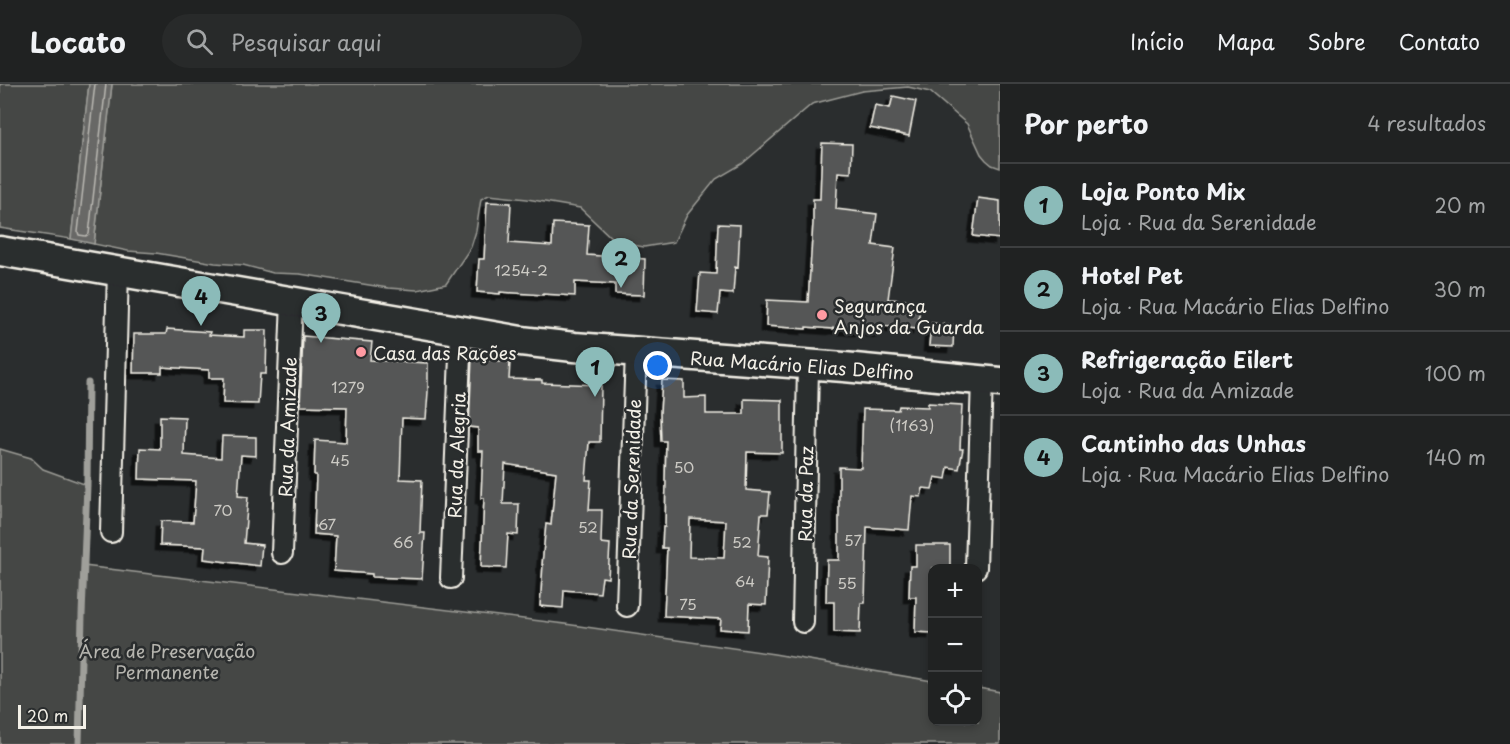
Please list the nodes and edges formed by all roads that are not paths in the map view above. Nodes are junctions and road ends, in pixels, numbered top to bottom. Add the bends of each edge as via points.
1 (0, 251) edge
2 (118, 270) junction
3 (292, 300) junction
4 (462, 331) junction
5 (636, 352) junction
6 (808, 366) junction
7 (991, 381) edge
8 (111, 532) dead end
9 (282, 553) dead end
10 (976, 564) edge
11 (451, 578) dead end
12 (627, 606) dead end
13 (803, 622) dead end

1 - 2 main road, Rua Macário Elias Delfino
2 - 3 main road, Rua Macário Elias Delfino
2 - 8 street
3 - 4 main road, Rua Macário Elias Delfino
3 - 9 street, Rua da Amizade
4 - 5 main road, Rua Macário Elias Delfino
4 - 11 street, Rua da Alegria
5 - 6 main road, Rua Macário Elias Delfino
5 - 12 street, Rua da Serenidade
6 - 7 main road, Rua Macário Elias Delfino
6 - 13 street, Rua da Paz
7 - 10 street

